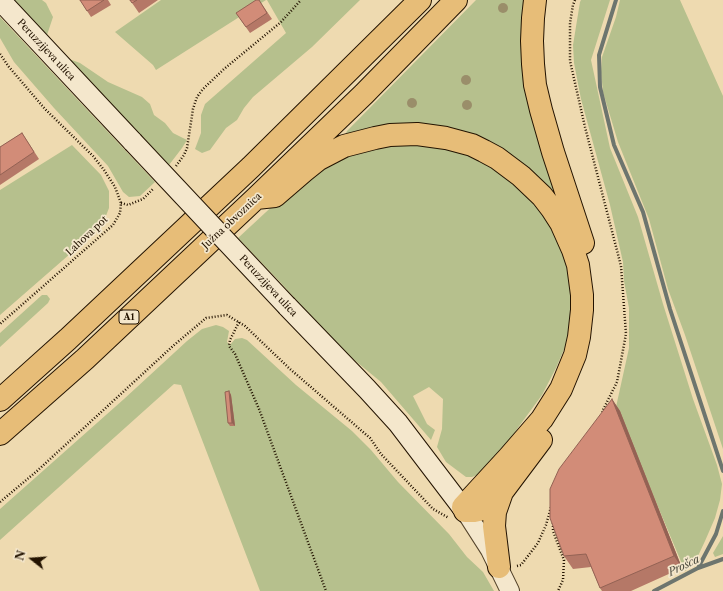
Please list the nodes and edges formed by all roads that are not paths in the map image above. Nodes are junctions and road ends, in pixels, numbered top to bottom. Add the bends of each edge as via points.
1 (0, 0) edge
2 (420, 0) edge
3 (456, 0) edge
4 (535, 0) edge
5 (256, 198) junction
6 (0, 400) edge
7 (0, 434) edge
8 (502, 492) junction
9 (460, 512) junction
10 (500, 569) junction
11 (510, 591) edge

1 - 9 main road, Peruzzijeva ulica, bridge via 367,389 398,424
2 - 6 highway, A1 via 251,167
3 - 5 highway, Južna obvoznica / A1 via 364,94
4 - 8 highway via 533,64 540,110 581,234 591,277 592,322 586,358 569,398 554,423
5 - 7 highway, Južna obvoznica / A1 via 85,359
5 - 9 highway via 276,196 304,171 344,146 390,135 417,134 466,143 497,158 532,185 552,209 573,250 579,270 582,310 575,355 561,389 542,419
8 - 9 highway via 492,504 482,509
8 - 10 highway via 495,512 494,526
9 - 10 street, Peruzzijeva ulica via 486,544
10 - 11 street, Peruzzijeva ulica

